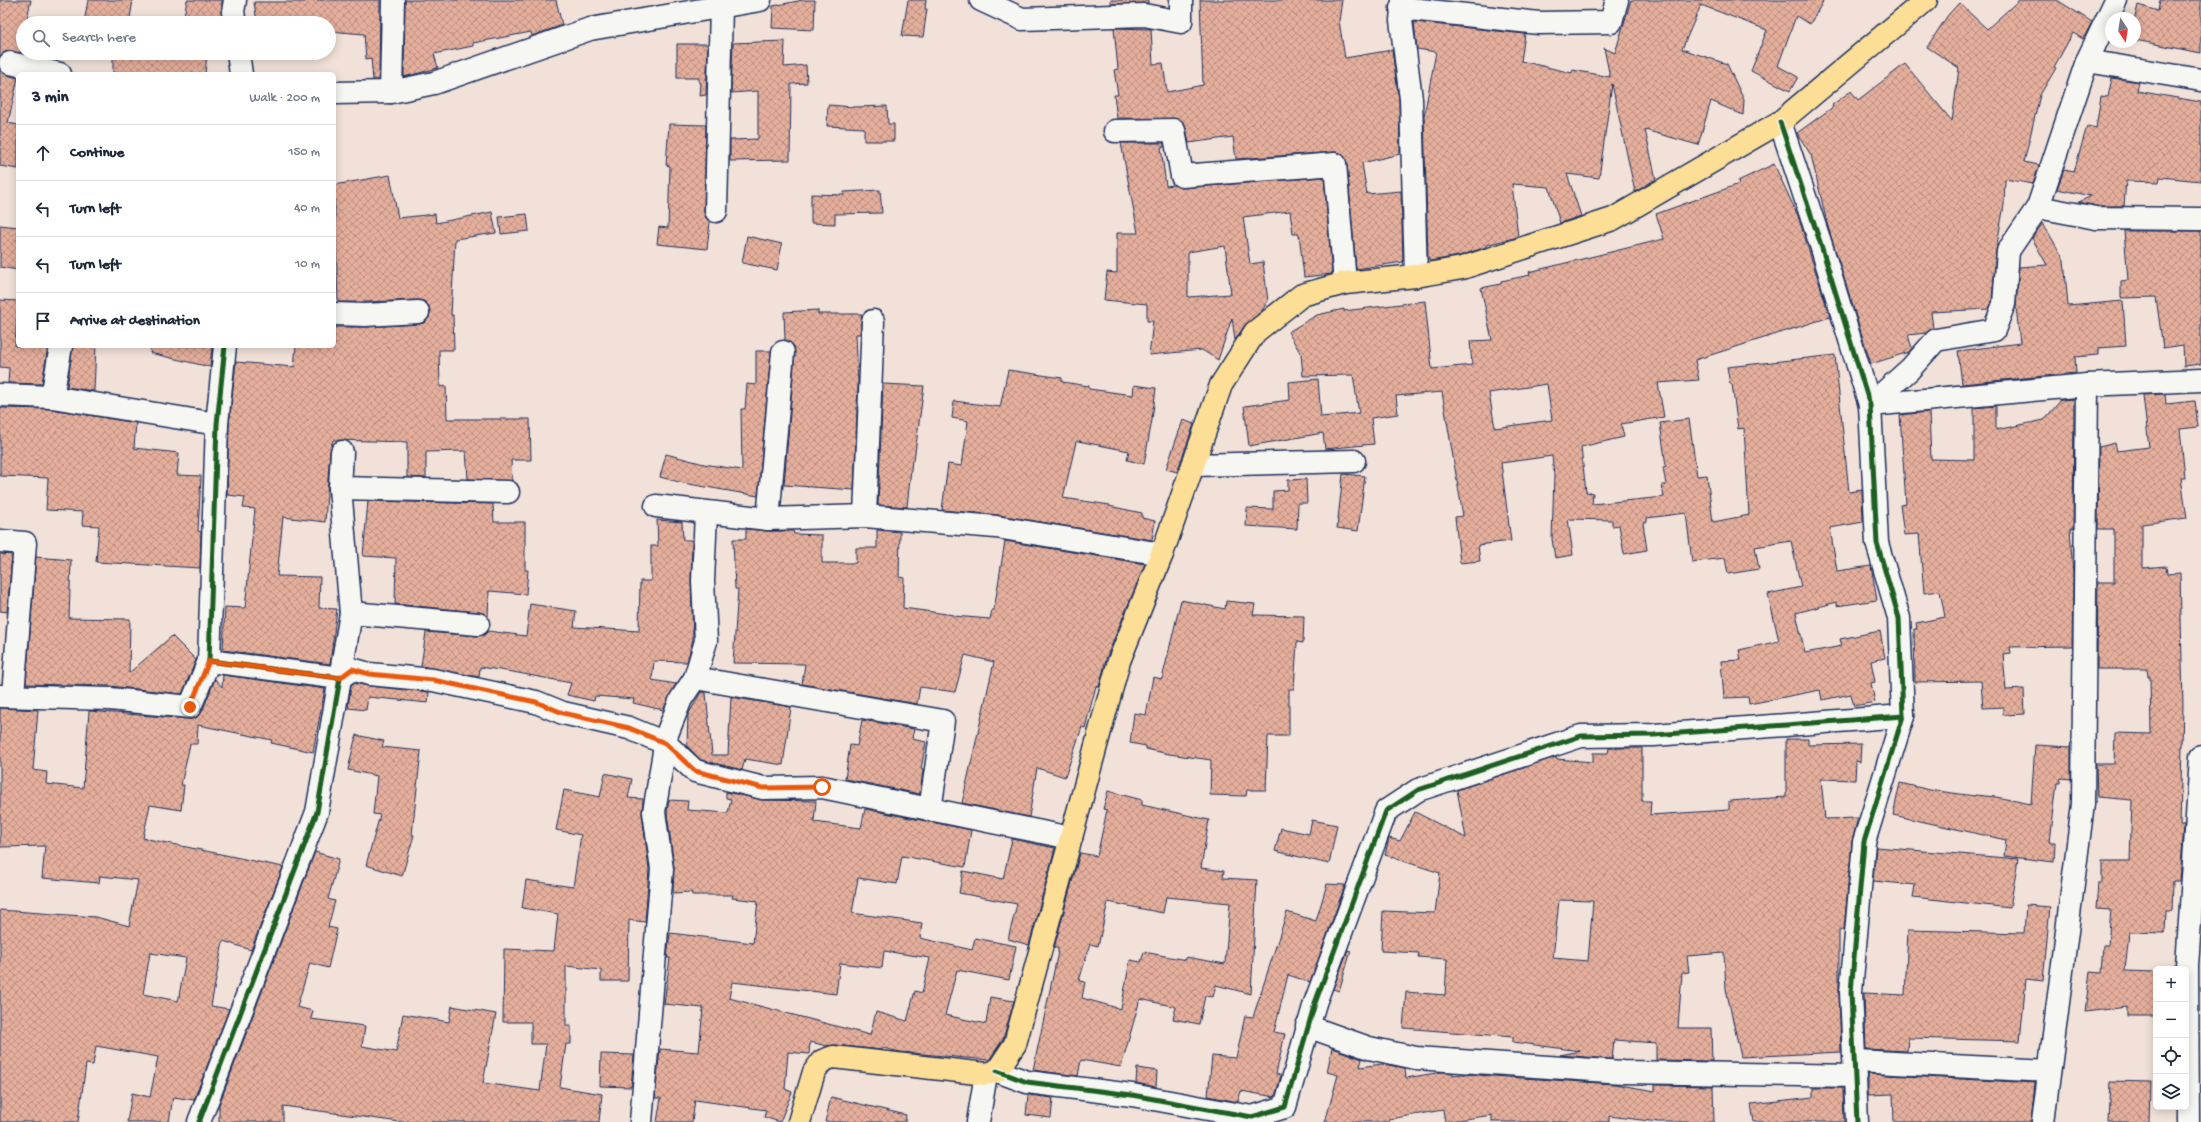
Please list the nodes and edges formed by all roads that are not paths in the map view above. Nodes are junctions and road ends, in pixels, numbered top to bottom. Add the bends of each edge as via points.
1 (235, 0) edge
2 (394, 0) edge
3 (760, 0) edge
4 (981, 0) edge
5 (1181, 0) edge
6 (1617, 0) edge
7 (1926, 0) edge
8 (2116, 0) edge
9 (1402, 4) edge
10 (721, 6) junction
11 (234, 16) edge
12 (239, 60) edge
13 (2087, 61) junction
14 (10, 63) dead end
15 (51, 72) edge
16 (241, 72) edge
17 (2201, 80) edge
18 (391, 92) junction
19 (336, 93) edge
20 (1780, 122) junction
21 (1115, 131) dead end
22 (2038, 207) junction
23 (716, 211) dead end
24 (2201, 219) edge
25 (1416, 276) junction
26 (1345, 283) junction
27 (418, 312) dead end
28 (336, 314) edge
29 (873, 321) dead end
30 (61, 348) edge
31 (225, 348) edge
32 (783, 352) dead end
33 (2201, 380) edge
34 (2087, 385) junction
35 (0, 395) edge
36 (52, 397) junction
37 (1870, 405) junction
38 (217, 424) junction
39 (342, 452) dead end
40 (1354, 461) dead end
41 (1193, 465) junction
42 (340, 488) junction
43 (508, 492) dead end
44 (656, 506) dead end
45 (706, 513) junction
46 (865, 516) junction
47 (768, 519) junction
48 (0, 542) edge
49 (1162, 554) junction
50 (351, 613) junction
51 (478, 624) dead end
52 (209, 661) junction
53 (340, 678) junction
54 (695, 678) junction
55 (6, 696) edge
56 (1902, 716) junction
57 (665, 743) junction
58 (2201, 757) edge
59 (930, 810) junction
60 (1071, 838) junction
61 (1307, 1026) junction
62 (1856, 1069) junction
63 (2049, 1071) junction
64 (991, 1072) junction
65 (1253, 1120) edge
66 (199, 1122) edge
67 (641, 1122) edge
68 (798, 1122) edge
69 (978, 1122) edge
70 (1858, 1122) edge
71 (2043, 1122) edge
72 (2188, 1122) edge

1 - 11 street
2 - 18 street
3 - 10 street
4 - 5 street via 1022,19 1144,15 1181,22
6 - 9 street via 1611,22 1539,23
7 - 20 main road
8 - 13 street
9 - 25 street via 1401,20 1411,98
10 - 18 street via 590,29 434,83
10 - 23 street
12 - 16 street
13 - 17 street
13 - 22 street
14 - 15 street
18 - 19 street
20 - 25 main road via 1613,219 1462,268
20 - 37 street
21 - 26 street via 1174,130 1182,176 1335,164
22 - 24 street via 2096,218
22 - 37 street via 2008,251 2004,304 1994,330 1936,340 1910,369
25 - 26 main road
26 - 41 main road via 1302,295 1255,332 1221,385
27 - 28 street
29 - 46 street
30 - 36 street
31 - 38 street
32 - 47 street
33 - 34 street
34 - 37 street
34 - 63 street via 2083,804
35 - 36 street
36 - 38 street
37 - 56 street via 1877,543 1899,618
38 - 52 street
39 - 42 street
40 - 41 street
41 - 49 main road
42 - 43 street
42 - 50 street
44 - 45 street
45 - 47 street
45 - 54 street via 703,581 706,641
46 - 47 street
46 - 49 street via 996,527
48 - 55 street via 25,543
49 - 60 main road via 1119,661
50 - 51 street
50 - 53 street
52 - 53 street
52 - 55 street via 190,707 110,699
53 - 57 street via 352,669 369,674 433,680 536,702 563,713 629,728
53 - 66 street via 317,812
54 - 57 street via 681,699
54 - 59 street via 943,721
56 - 61 street via 1654,735 1581,736 1418,790 1386,811
56 - 62 street via 1864,842 1851,992
57 - 59 street via 695,771 763,788 822,787
57 - 67 street via 654,812 662,869
58 - 72 street via 2187,966
59 - 60 street
60 - 64 main road via 1015,1044
61 - 62 street via 1369,1048 1416,1058 1623,1072
61 - 65 street via 1285,1107
62 - 63 street
62 - 70 street
63 - 71 street
64 - 65 street via 1027,1082 1132,1095
64 - 68 main road via 833,1056 822,1061 814,1072
64 - 69 street

